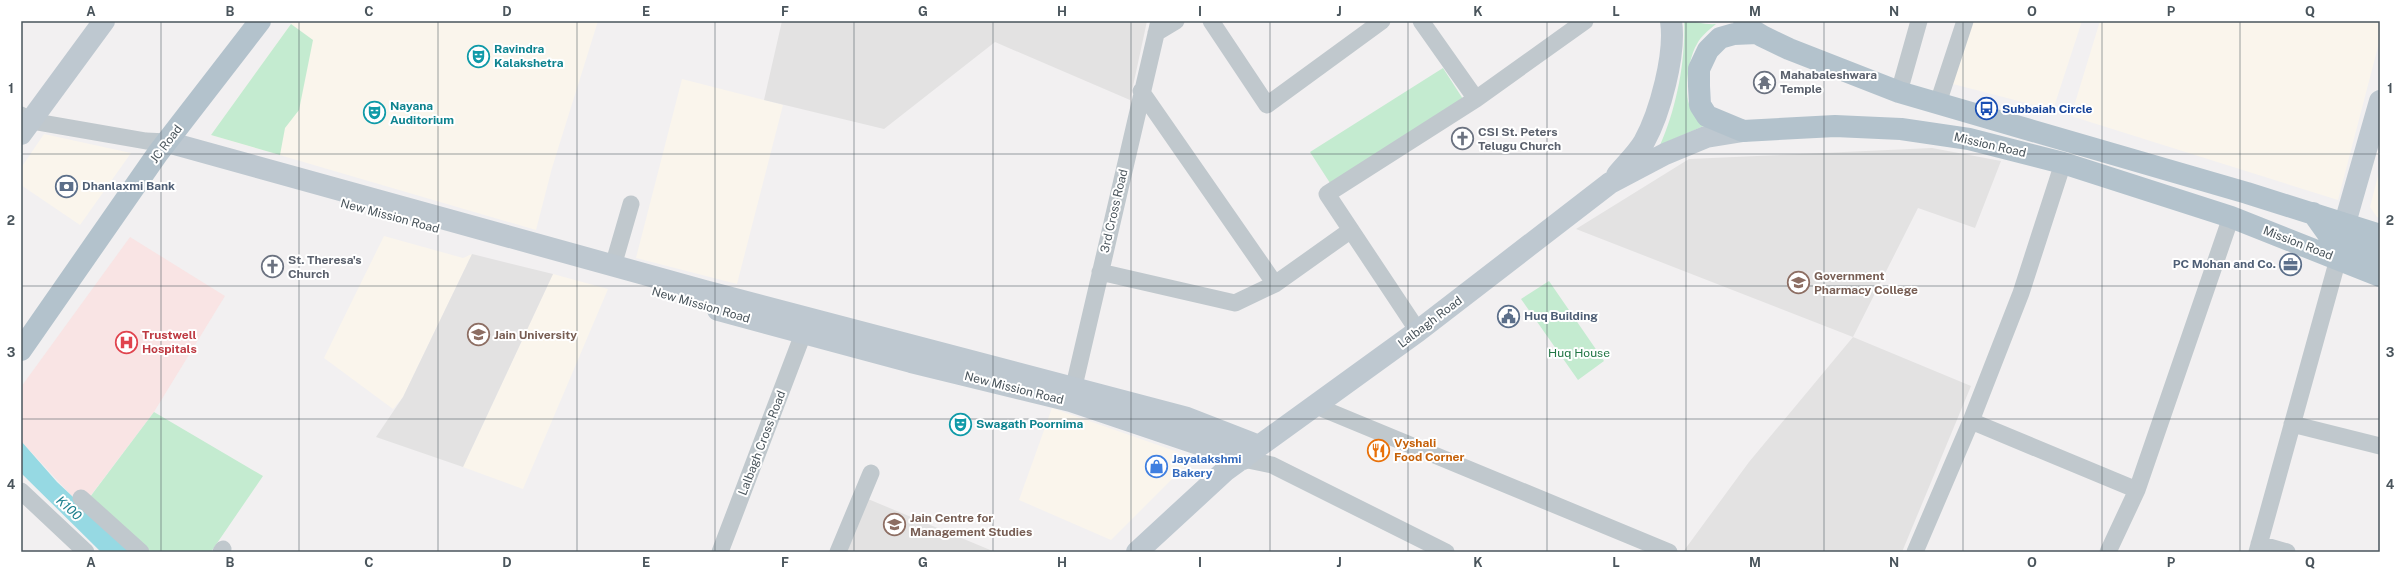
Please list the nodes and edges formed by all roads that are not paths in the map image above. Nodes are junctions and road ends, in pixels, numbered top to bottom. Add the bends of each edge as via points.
1 (104, 21) edge
2 (260, 21) edge
3 (1176, 21) edge
4 (1211, 21) edge
5 (1382, 21) edge
6 (1420, 21) edge
7 (1585, 21) edge
8 (1671, 21) edge
9 (1738, 21) edge
10 (1919, 21) edge
11 (1964, 21) edge
12 (1157, 27) edge
13 (1757, 33) junction
14 (1141, 91) junction
15 (1899, 92) junction
16 (1476, 99) junction
17 (2380, 101) edge
18 (1938, 103) junction
19 (24, 123) edge
20 (1743, 131) junction
21 (157, 145) junction
22 (2063, 163) junction
23 (1610, 183) junction
24 (631, 204) dead end
25 (2231, 217) junction
26 (1350, 230) junction
27 (2380, 235) edge
28 (2344, 241) junction
29 (2380, 253) edge
30 (611, 272) junction
31 (1100, 272) junction
32 (2380, 276) edge
33 (1275, 284) junction
34 (1418, 331) junction
35 (803, 334) junction
36 (21, 350) edge
37 (1072, 394) junction
38 (1316, 406) junction
39 (1972, 421) junction
40 (2292, 424) junction
41 (2380, 446) edge
42 (1251, 453) junction
43 (871, 473) dead end
44 (2137, 490) junction
45 (21, 491) edge
46 (81, 498) dead end
47 (2258, 548) edge
48 (86, 552) edge
49 (141, 552) edge
50 (720, 552) edge
51 (838, 552) edge
52 (1137, 552) edge
53 (1446, 552) edge
54 (1669, 552) edge
55 (1915, 552) edge
56 (2108, 552) edge
57 (2287, 552) edge

1 - 19 main road
2 - 21 main road, JC Road
3 - 12 street
4 - 5 street via 1267,105
6 - 16 street
7 - 16 street
8 - 23 main road via 1669,62 1660,107 1644,143
9 - 13 main road, Mission Road
10 - 15 street
11 - 18 street
12 - 14 street, 3rd Cross Road
13 - 15 main road, Mission Road via 1789,49
13 - 20 main road, Mission Road via 1734,34 1720,38 1708,50 1699,68 1700,105 1707,116
14 - 31 street, 3rd Cross Road
14 - 33 street
15 - 18 main road, Mission Road
16 - 26 street via 1327,194
17 - 28 main road
18 - 28 main road, Mission Road via 2313,213 2328,234
19 - 21 street
20 - 22 main road, Mission Road via 1835,126 1901,129 1969,139
20 - 23 main road, Lalbagh Road via 1706,137 1665,154
21 - 30 main road, New Mission Road via 473,239
21 - 36 main road, JC Road
22 - 25 main road, Mission Road
22 - 39 street via 2021,293
23 - 34 main road, Lalbagh Road
24 - 30 street
25 - 28 main road, Mission Road
25 - 44 street
26 - 33 street
26 - 34 street
27 - 28 main road, Mission Road
28 - 29 main road
28 - 32 main road, Mission Road
28 - 40 street
30 - 35 main road, New Mission Road
30 - 37 main road
31 - 33 street via 1236,303
31 - 37 street, 3rd Cross Road
34 - 38 main road, Lalbagh Road
35 - 37 main road, New Mission Road
35 - 50 street, Lalbagh Cross Road
37 - 42 main road, New Mission Road
38 - 42 main road, Lalbagh Road
38 - 54 street
39 - 44 street
39 - 55 street
40 - 41 street
40 - 47 street
42 - 52 main road, Lalbagh Road via 1226,470
42 - 53 street
43 - 51 street
44 - 56 street
45 - 48 street
46 - 49 street
47 - 57 street

